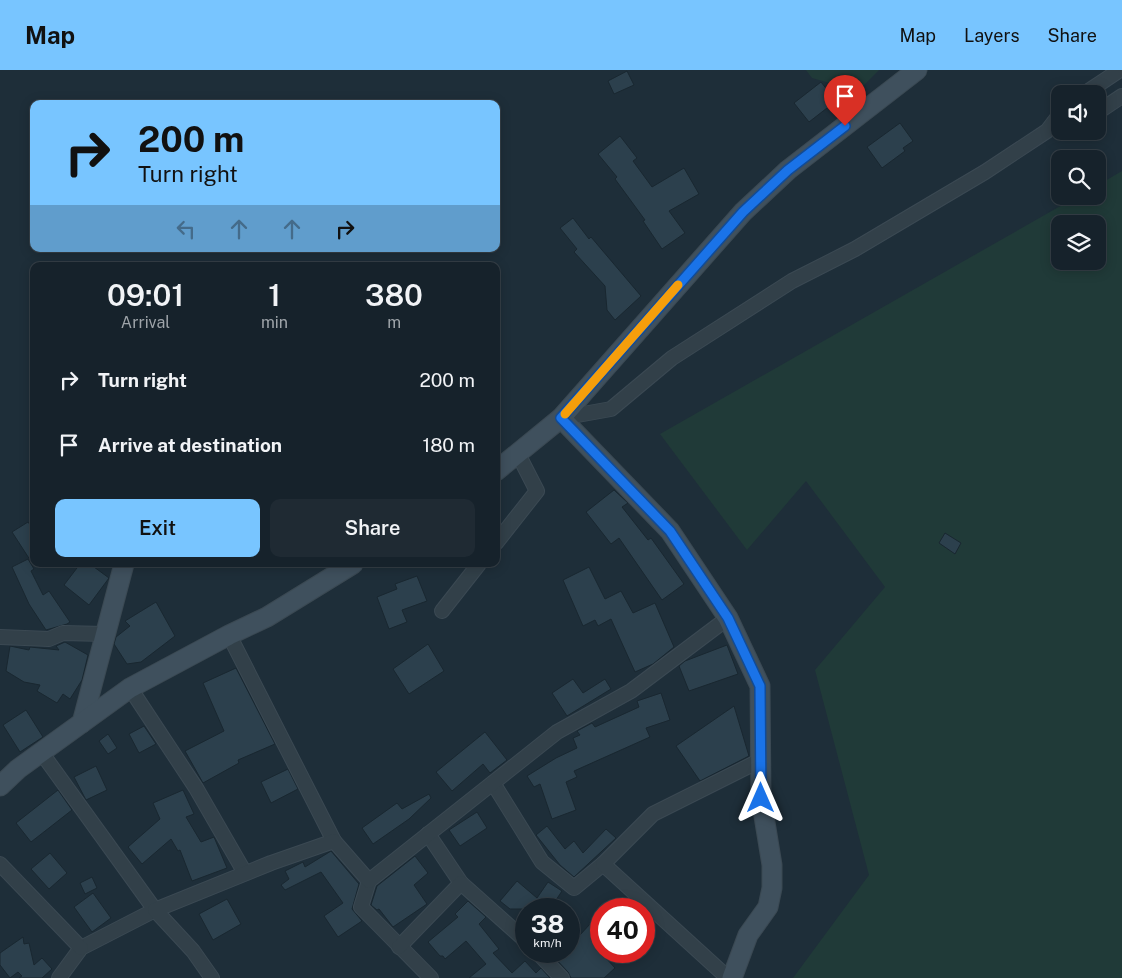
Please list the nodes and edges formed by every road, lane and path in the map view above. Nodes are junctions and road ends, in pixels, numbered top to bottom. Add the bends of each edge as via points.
1 (917, 70) edge
2 (1120, 70) edge
3 (1098, 85) edge
4 (1122, 96) edge
5 (1106, 107) edge
6 (1051, 131) edge
7 (561, 418) junction
8 (518, 454) junction
9 (500, 468) edge
10 (500, 537) edge
11 (123, 567) edge
12 (348, 567) edge
13 (478, 567) edge
14 (442, 611) dead end
15 (728, 618) junction
16 (104, 634) junction
17 (229, 634) junction
18 (0, 637) edge
19 (130, 688) junction
20 (82, 723) junction
21 (41, 752) junction
22 (761, 760) junction
23 (493, 783) junction
24 (0, 786) edge
25 (428, 834) junction
26 (334, 841) junction
27 (0, 864) edge
28 (603, 864) junction
29 (245, 873) junction
30 (369, 881) junction
31 (461, 883) junction
32 (155, 910) junction
33 (515, 931) edge
34 (399, 947) junction
35 (81, 948) junction
36 (548, 963) edge
37 (59, 978) edge
38 (212, 978) edge
39 (431, 978) edge
40 (562, 978) edge
41 (730, 978) edge

1 - 7 street via 788,170 743,212
2 - 3 street
4 - 5 street
6 - 7 street via 855,249 792,281 672,358 611,409
7 - 8 street
7 - 15 street via 670,531
8 - 9 street
8 - 10 street via 537,490
11 - 16 street
12 - 17 street via 268,617
13 - 14 street
15 - 22 street via 760,686
15 - 23 street via 631,691 557,732
16 - 18 street via 63,633 49,639
16 - 20 street
17 - 19 street
17 - 26 street
19 - 20 street
19 - 29 street via 196,788
20 - 21 street
21 - 24 street
21 - 32 street
22 - 28 street via 653,814
22 - 41 street via 761,798 772,865 772,888 768,907 748,935
23 - 25 street
23 - 28 street via 542,862 574,888
25 - 30 street
25 - 31 street
26 - 29 street
26 - 30 street
27 - 35 street
28 - 41 street
29 - 32 street
30 - 34 street via 361,907
31 - 33 street
31 - 34 street
32 - 35 street
32 - 38 street
34 - 39 street
35 - 37 street
36 - 40 street

